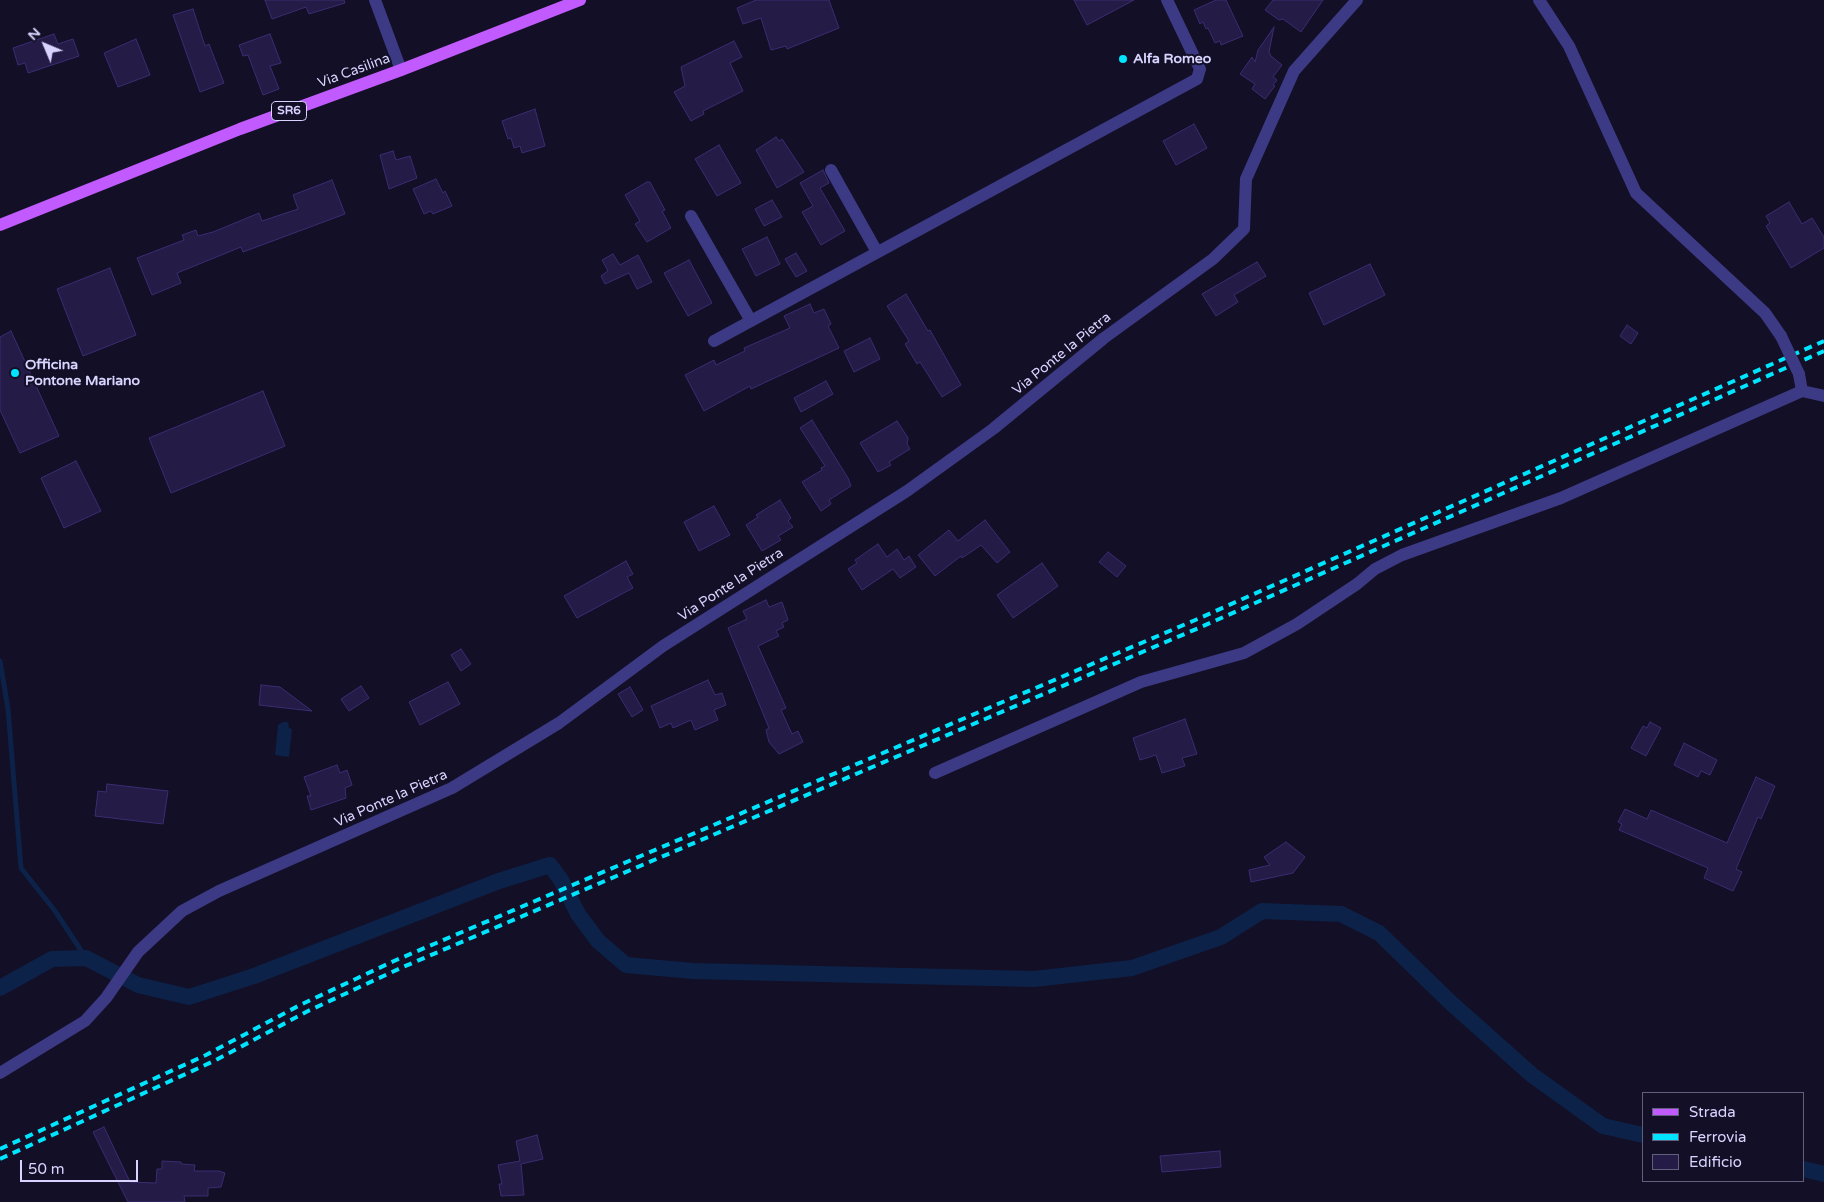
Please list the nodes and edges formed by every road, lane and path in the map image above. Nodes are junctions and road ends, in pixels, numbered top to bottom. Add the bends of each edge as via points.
1 (375, 0) edge
2 (580, 0) edge
3 (1167, 0) edge
4 (1357, 0) edge
5 (1539, 0) edge
6 (401, 70) junction
7 (831, 170) dead end
8 (691, 216) dead end
9 (0, 225) edge
10 (877, 252) junction
11 (751, 321) junction
12 (714, 341) dead end
13 (1802, 391) junction
14 (1824, 396) edge
15 (935, 773) dead end
16 (0, 1073) edge

1 - 6 street
2 - 6 main road, Via Casilina / SR6
3 - 10 street via 1200,69 1197,79
4 - 16 street, Via Ponte la Pietra via 1294,71 1246,179 1244,228 1213,259 1104,338 993,428 907,491 663,646 559,723 452,788 219,891 182,911 138,952 85,1021
5 - 13 street, bridge via 1569,46 1636,193 1765,314 1781,336 1799,374
6 - 9 main road, Via Casilina / SR6 via 240,129
7 - 10 street
8 - 11 street
10 - 11 street
11 - 12 street
13 - 14 street
13 - 15 street via 1561,498 1402,555 1375,569 1297,624 1244,653 1141,682

